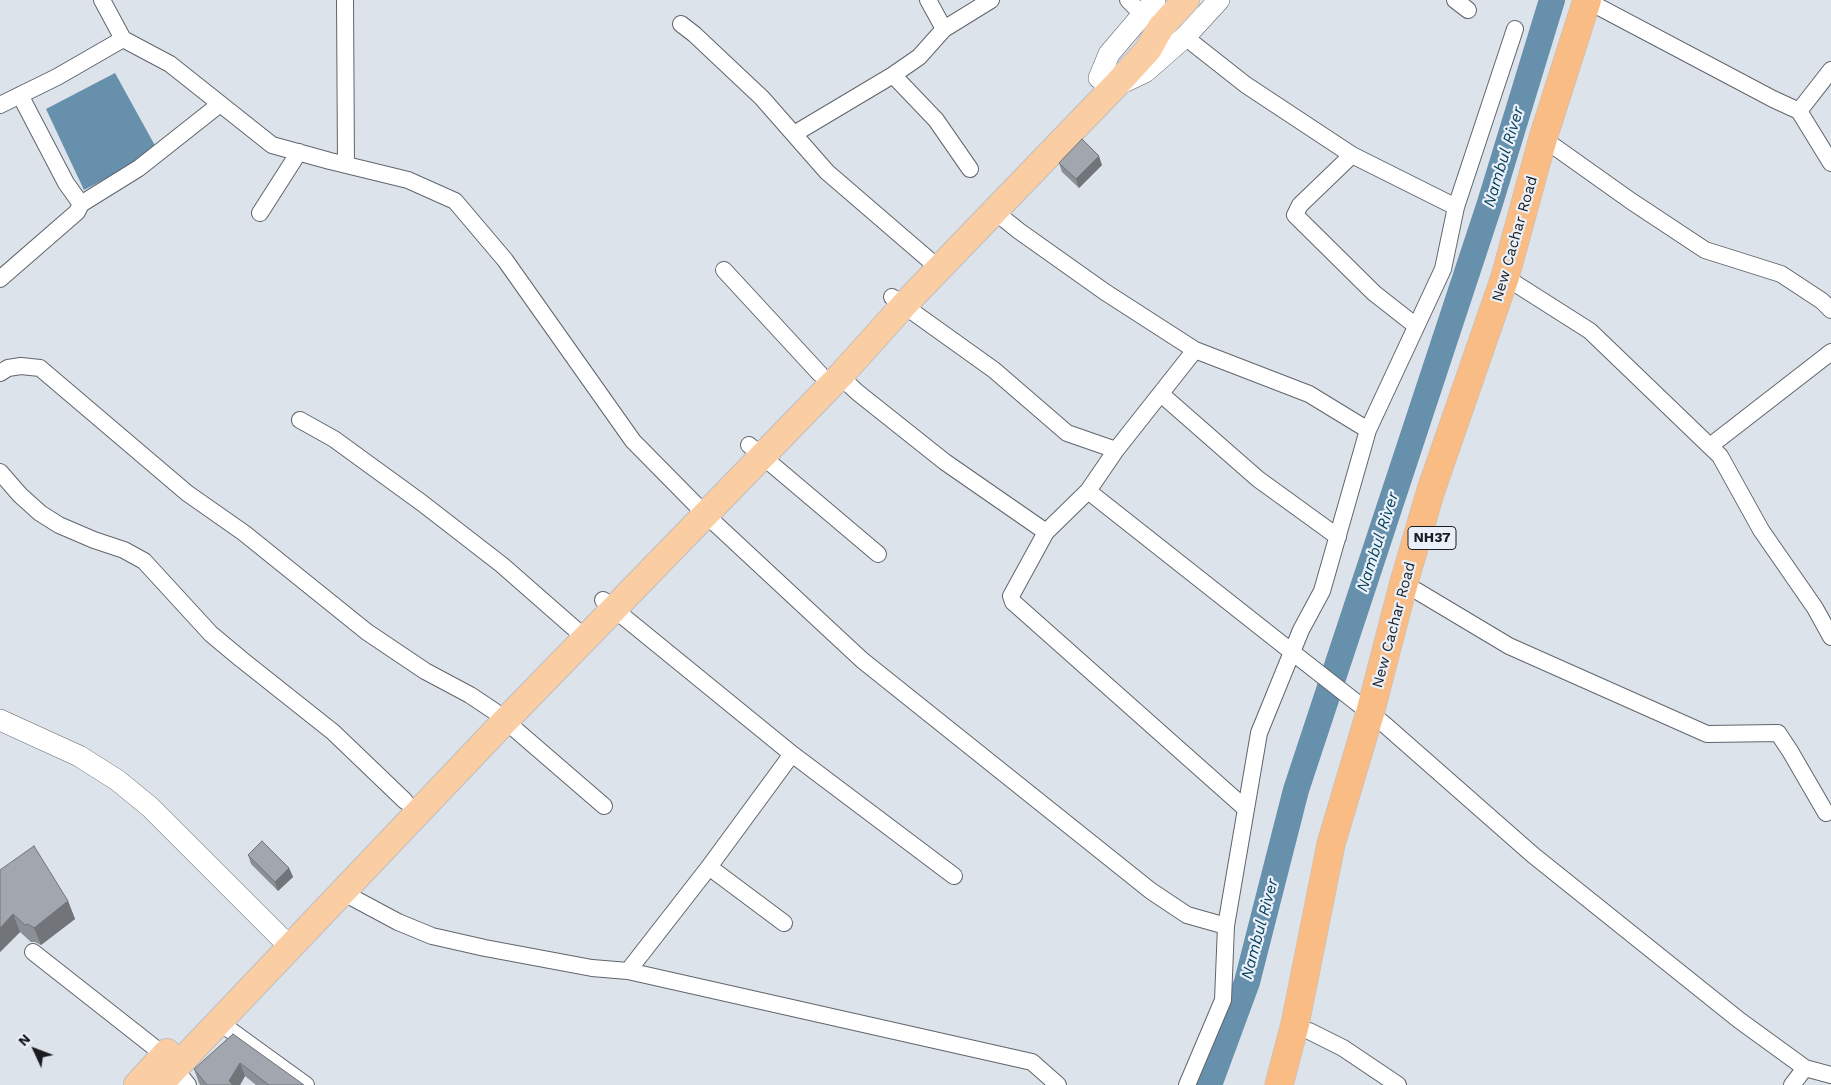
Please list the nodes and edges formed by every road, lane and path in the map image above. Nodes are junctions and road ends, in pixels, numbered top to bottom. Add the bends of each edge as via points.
1 (102, 0) edge
2 (345, 0) edge
3 (928, 0) edge
4 (991, 0) edge
5 (1186, 0) edge
6 (1219, 0) edge
7 (1455, 0) edge
8 (1596, 2) edge
9 (1147, 10) edge
10 (1468, 10) dead end
11 (681, 24) dead end
12 (944, 29) junction
13 (1515, 29) dead end
14 (1185, 37) junction
15 (123, 39) junction
16 (1831, 70) edge
17 (893, 75) junction
18 (1107, 82) junction
19 (20, 95) junction
20 (220, 104) junction
21 (0, 105) edge
22 (1799, 111) junction
23 (794, 134) junction
24 (1556, 147) junction
25 (299, 152) junction
26 (1352, 155) junction
27 (1831, 163) edge
28 (346, 165) junction
29 (970, 169) dead end
30 (81, 204) junction
31 (1456, 207) junction
32 (994, 211) junction
33 (260, 214) dead end
34 (928, 258) junction
35 (724, 270) dead end
36 (0, 279) edge
37 (1511, 281) junction
38 (898, 301) junction
39 (1831, 310) edge
40 (1416, 326) junction
41 (1195, 350) junction
42 (1831, 352) edge
43 (0, 373) edge
44 (830, 375) junction
45 (1160, 394) junction
46 (300, 420) dead end
47 (1368, 430) junction
48 (1710, 446) junction
49 (1116, 450) junction
50 (756, 451) junction
51 (0, 472) edge
52 (1088, 491) junction
53 (700, 509) junction
54 (1046, 532) junction
55 (1338, 538) junction
56 (878, 554) dead end
57 (1417, 591) junction
58 (609, 604) junction
59 (575, 629) junction
60 (1831, 637) edge
61 (1292, 652) junction
62 (499, 716) junction
63 (1375, 716) junction
64 (0, 720) edge
65 (792, 754) junction
66 (405, 801) junction
67 (604, 806) dead end
68 (1246, 809) junction
69 (1826, 813) dead end
70 (709, 868) junction
71 (954, 876) dead end
72 (342, 892) junction
73 (784, 922) dead end
74 (1226, 926) junction
75 (284, 941) junction
76 (33, 952) dead end
77 (628, 971) junction
78 (220, 1022) junction
79 (1309, 1031) junction
80 (1806, 1068) junction
81 (172, 1074) edge
82 (1831, 1075) edge
83 (137, 1085) edge
84 (306, 1085) edge
85 (1058, 1085) edge
86 (1188, 1085) edge
87 (1279, 1085) edge
88 (1295, 1085) edge
89 (1398, 1085) edge
90 (1792, 1085) edge

1 - 15 street
2 - 28 street
3 - 12 street
4 - 12 street
5 - 9 main road
6 - 14 street
7 - 10 street
8 - 22 street via 1773,100
8 - 24 highway, New Cachar Road / NH37
8 - 37 highway, New Cachar Road / NH37 via 1543,138
9 - 18 main road via 1127,62
9 - 18 street via 1109,54
11 - 23 street via 762,98
12 - 17 street via 919,57
13 - 31 street
14 - 18 street via 1145,72
14 - 26 street via 1246,85
15 - 19 street
15 - 20 street via 170,64
16 - 22 street
17 - 23 street
17 - 29 street via 936,120
18 - 32 main road
18 - 34 main road via 981,200
19 - 21 street
19 - 30 street via 66,183
20 - 25 street via 272,144
20 - 30 street via 139,168
22 - 27 street
23 - 34 street via 827,172
24 - 37 highway, New Cachar Road / NH37
24 - 39 street via 1705,250 1781,274
25 - 28 street
25 - 33 street
26 - 31 street
26 - 40 street via 1300,205 1295,215 1374,294
28 - 53 street via 408,180 455,201 505,260 633,440
30 - 36 street via 77,212
31 - 40 street via 1443,268
32 - 38 main road
32 - 41 street via 1105,292
34 - 38 main road
35 - 44 street
37 - 48 street via 1590,331
37 - 57 highway, New Cachar Road / NH37 via 1497,351 1444,498
37 - 63 highway, New Cachar Road / NH37 via 1426,507 1404,582
38 - 44 main road
38 - 49 street via 994,370 1067,433
40 - 47 street
41 - 45 street
41 - 47 street via 1309,394
42 - 48 street
43 - 62 street via 22,366 40,368 187,493 244,533 367,632
44 - 50 main road
44 - 54 street
45 - 49 street
45 - 55 street via 1258,480
46 - 59 street via 334,438 502,564
47 - 55 street
48 - 60 street via 1720,456 1761,530
49 - 52 street
50 - 53 main road
50 - 56 street
51 - 66 street via 40,513 59,525 144,561 211,634 333,732
52 - 54 street
52 - 61 street
53 - 58 main road
53 - 74 street via 862,660 1151,891 1187,915
54 - 68 street via 1010,596 1013,602
55 - 61 street via 1322,591
57 - 63 highway, New Cachar Road / NH37 via 1402,660
57 - 69 street via 1510,646 1708,734 1778,733
58 - 59 main road
58 - 62 main road
58 - 65 street
59 - 62 main road
61 - 63 street
61 - 68 street via 1259,733
62 - 66 main road
62 - 67 street
62 - 72 main road
63 - 79 highway, New Cachar Road / NH37
63 - 80 street via 1533,855 1739,1020
63 - 87 highway, New Cachar Road / NH37 via 1331,844 1295,1024
64 - 75 street via 79,756 116,780 150,807
65 - 70 street
65 - 71 street
66 - 75 main road
68 - 74 street
70 - 73 street
70 - 77 street
72 - 75 main road
72 - 77 street via 432,936 592,968
74 - 86 street via 1223,1000
75 - 78 main road
75 - 81 main road
76 - 81 street
77 - 85 street via 1032,1062
78 - 81 main road
78 - 84 street
79 - 88 highway, New Cachar Road / NH37
79 - 89 street via 1343,1048
80 - 82 street
80 - 90 street
81 - 83 main road

